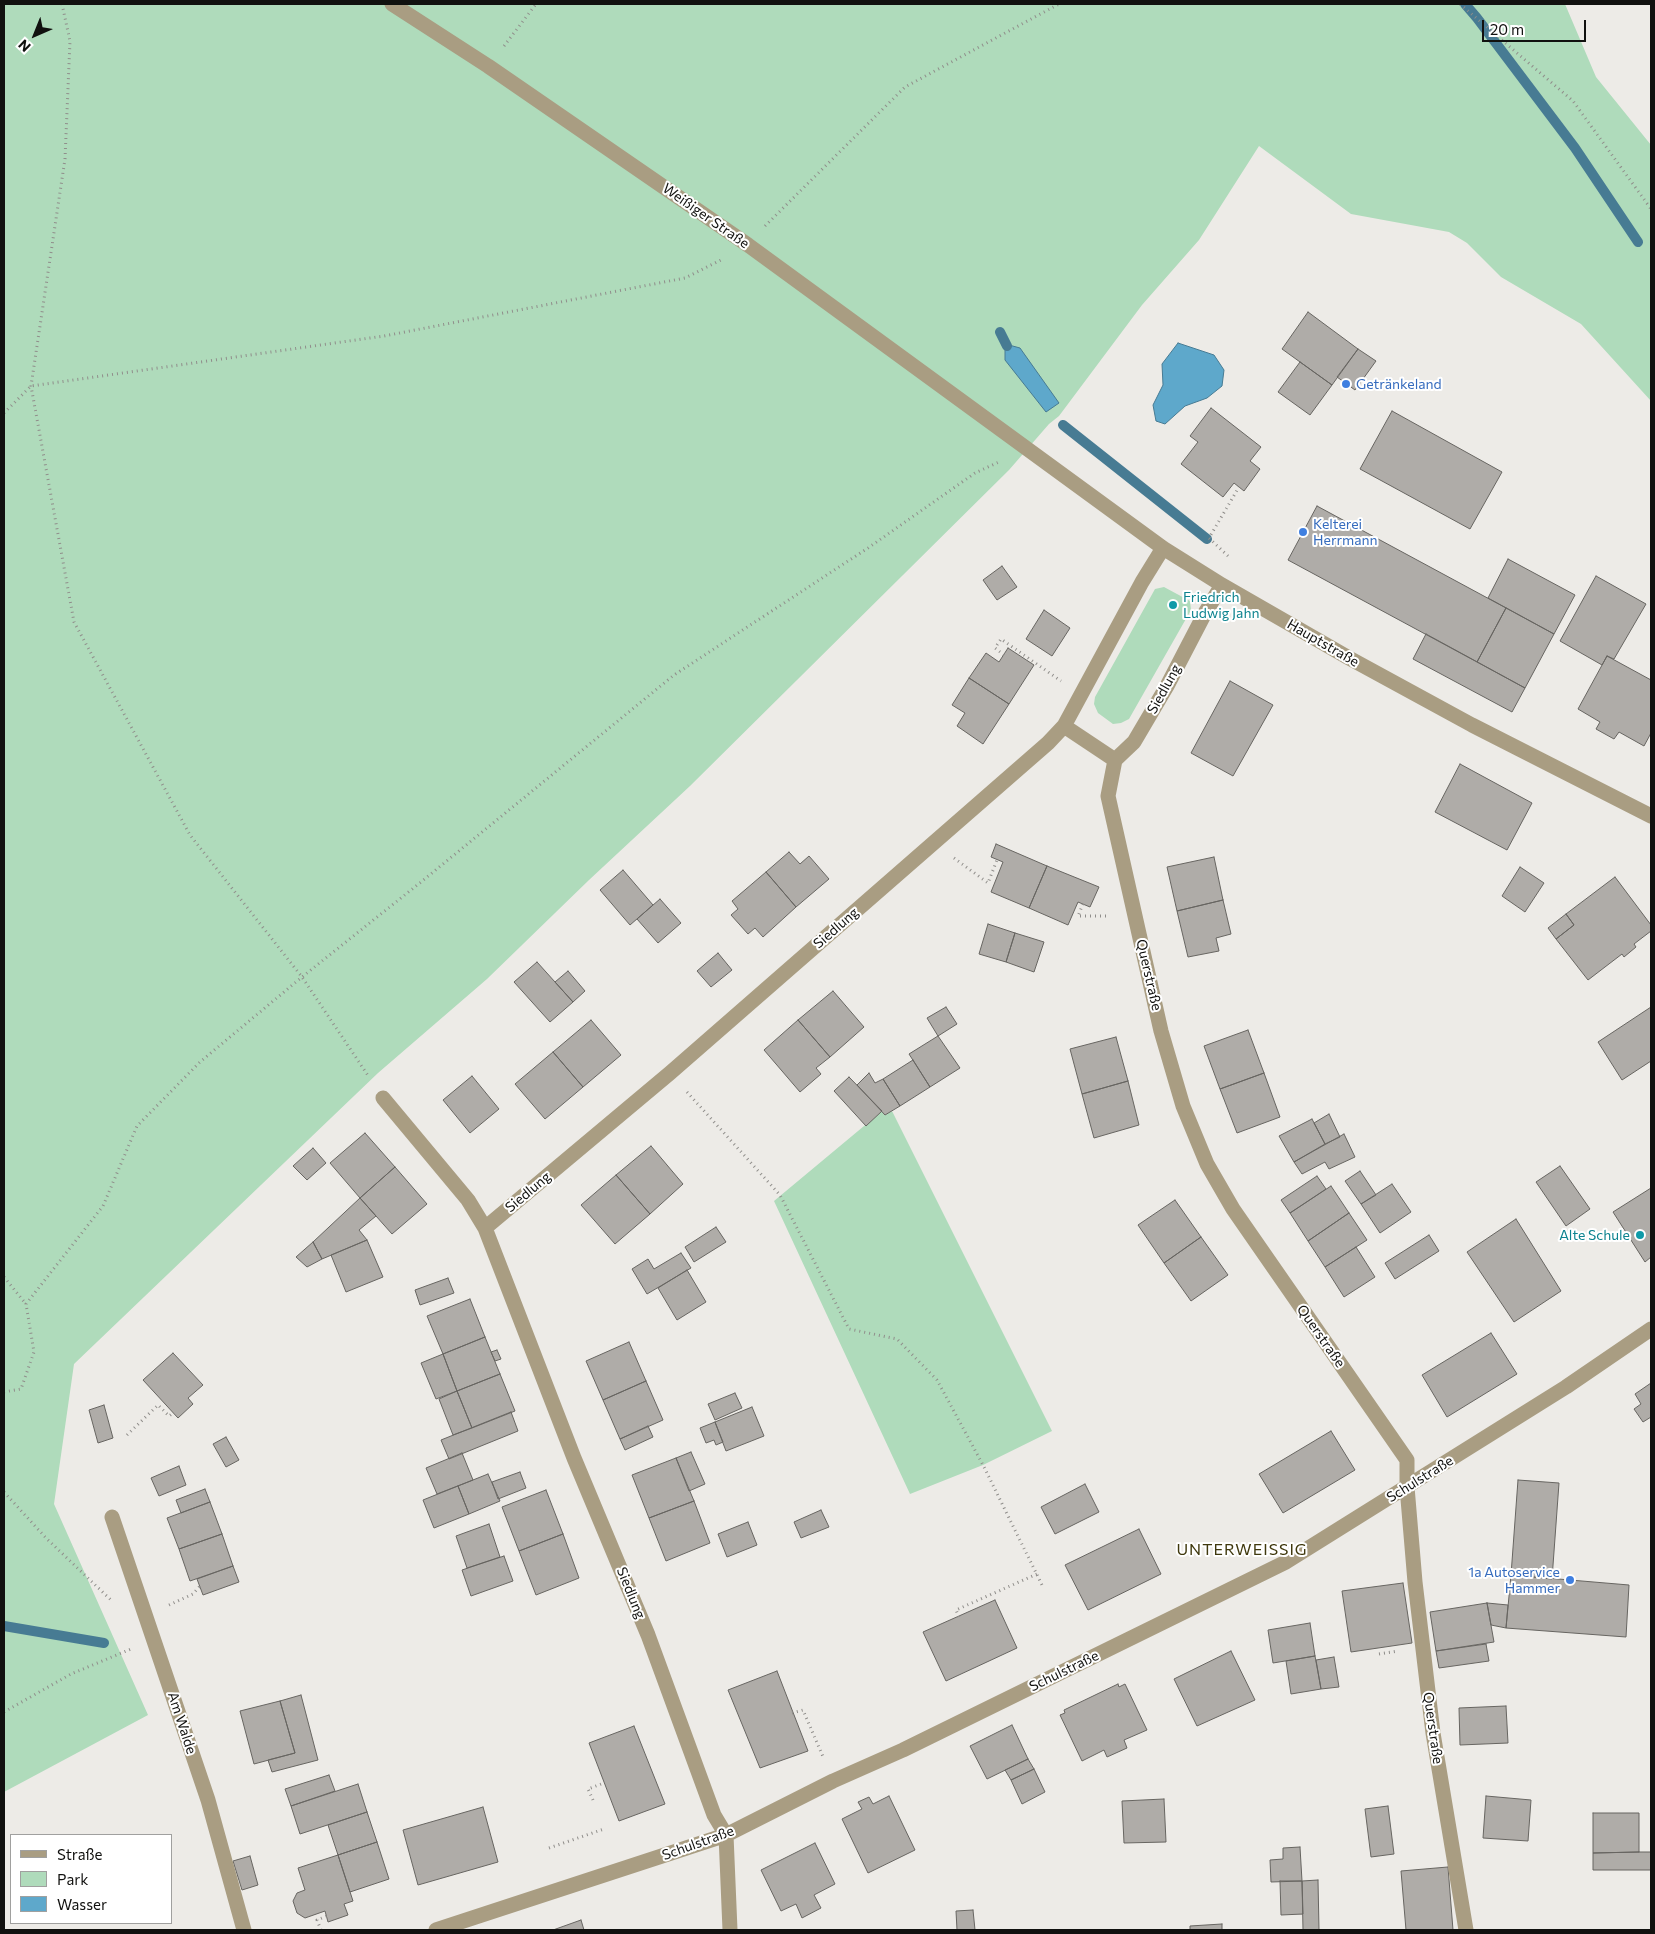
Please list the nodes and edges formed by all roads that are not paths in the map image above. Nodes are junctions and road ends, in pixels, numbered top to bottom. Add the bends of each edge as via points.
1 (392, 4) edge
2 (1012, 440) joint
3 (1162, 548) junction
4 (1222, 585) junction
5 (1064, 726) junction
6 (1115, 760) junction
7 (1651, 816) edge
8 (383, 1098) road end
9 (485, 1228) junction
10 (1651, 1329) edge
11 (1407, 1487) junction
12 (112, 1517) dead end
13 (726, 1835) junction
14 (244, 1930) edge
15 (436, 1930) edge
16 (730, 1930) edge
17 (1466, 1930) edge

1 - 2 street, Weißiger Straße via 748,245
2 - 3 street, Hauptstraße
3 - 4 street, Hauptstraße
3 - 5 street, Siedlung
4 - 6 street, Siedlung via 1134,742
4 - 7 street, Hauptstraße via 1472,725
5 - 6 street
5 - 9 street, Siedlung via 670,1073
6 - 11 street, Querstraße via 1108,796 1161,1031 1188,1118 1207,1164 1233,1209 1407,1460
8 - 9 street via 468,1200
9 - 13 street, Siedlung via 644,1628 714,1815
10 - 11 street, Schulstraße
11 - 13 street, Schulstraße via 1286,1562
11 - 17 street, Querstraße via 1433,1733
12 - 14 street, Am Walde via 208,1800
13 - 15 street, Schulstraße
13 - 16 street

